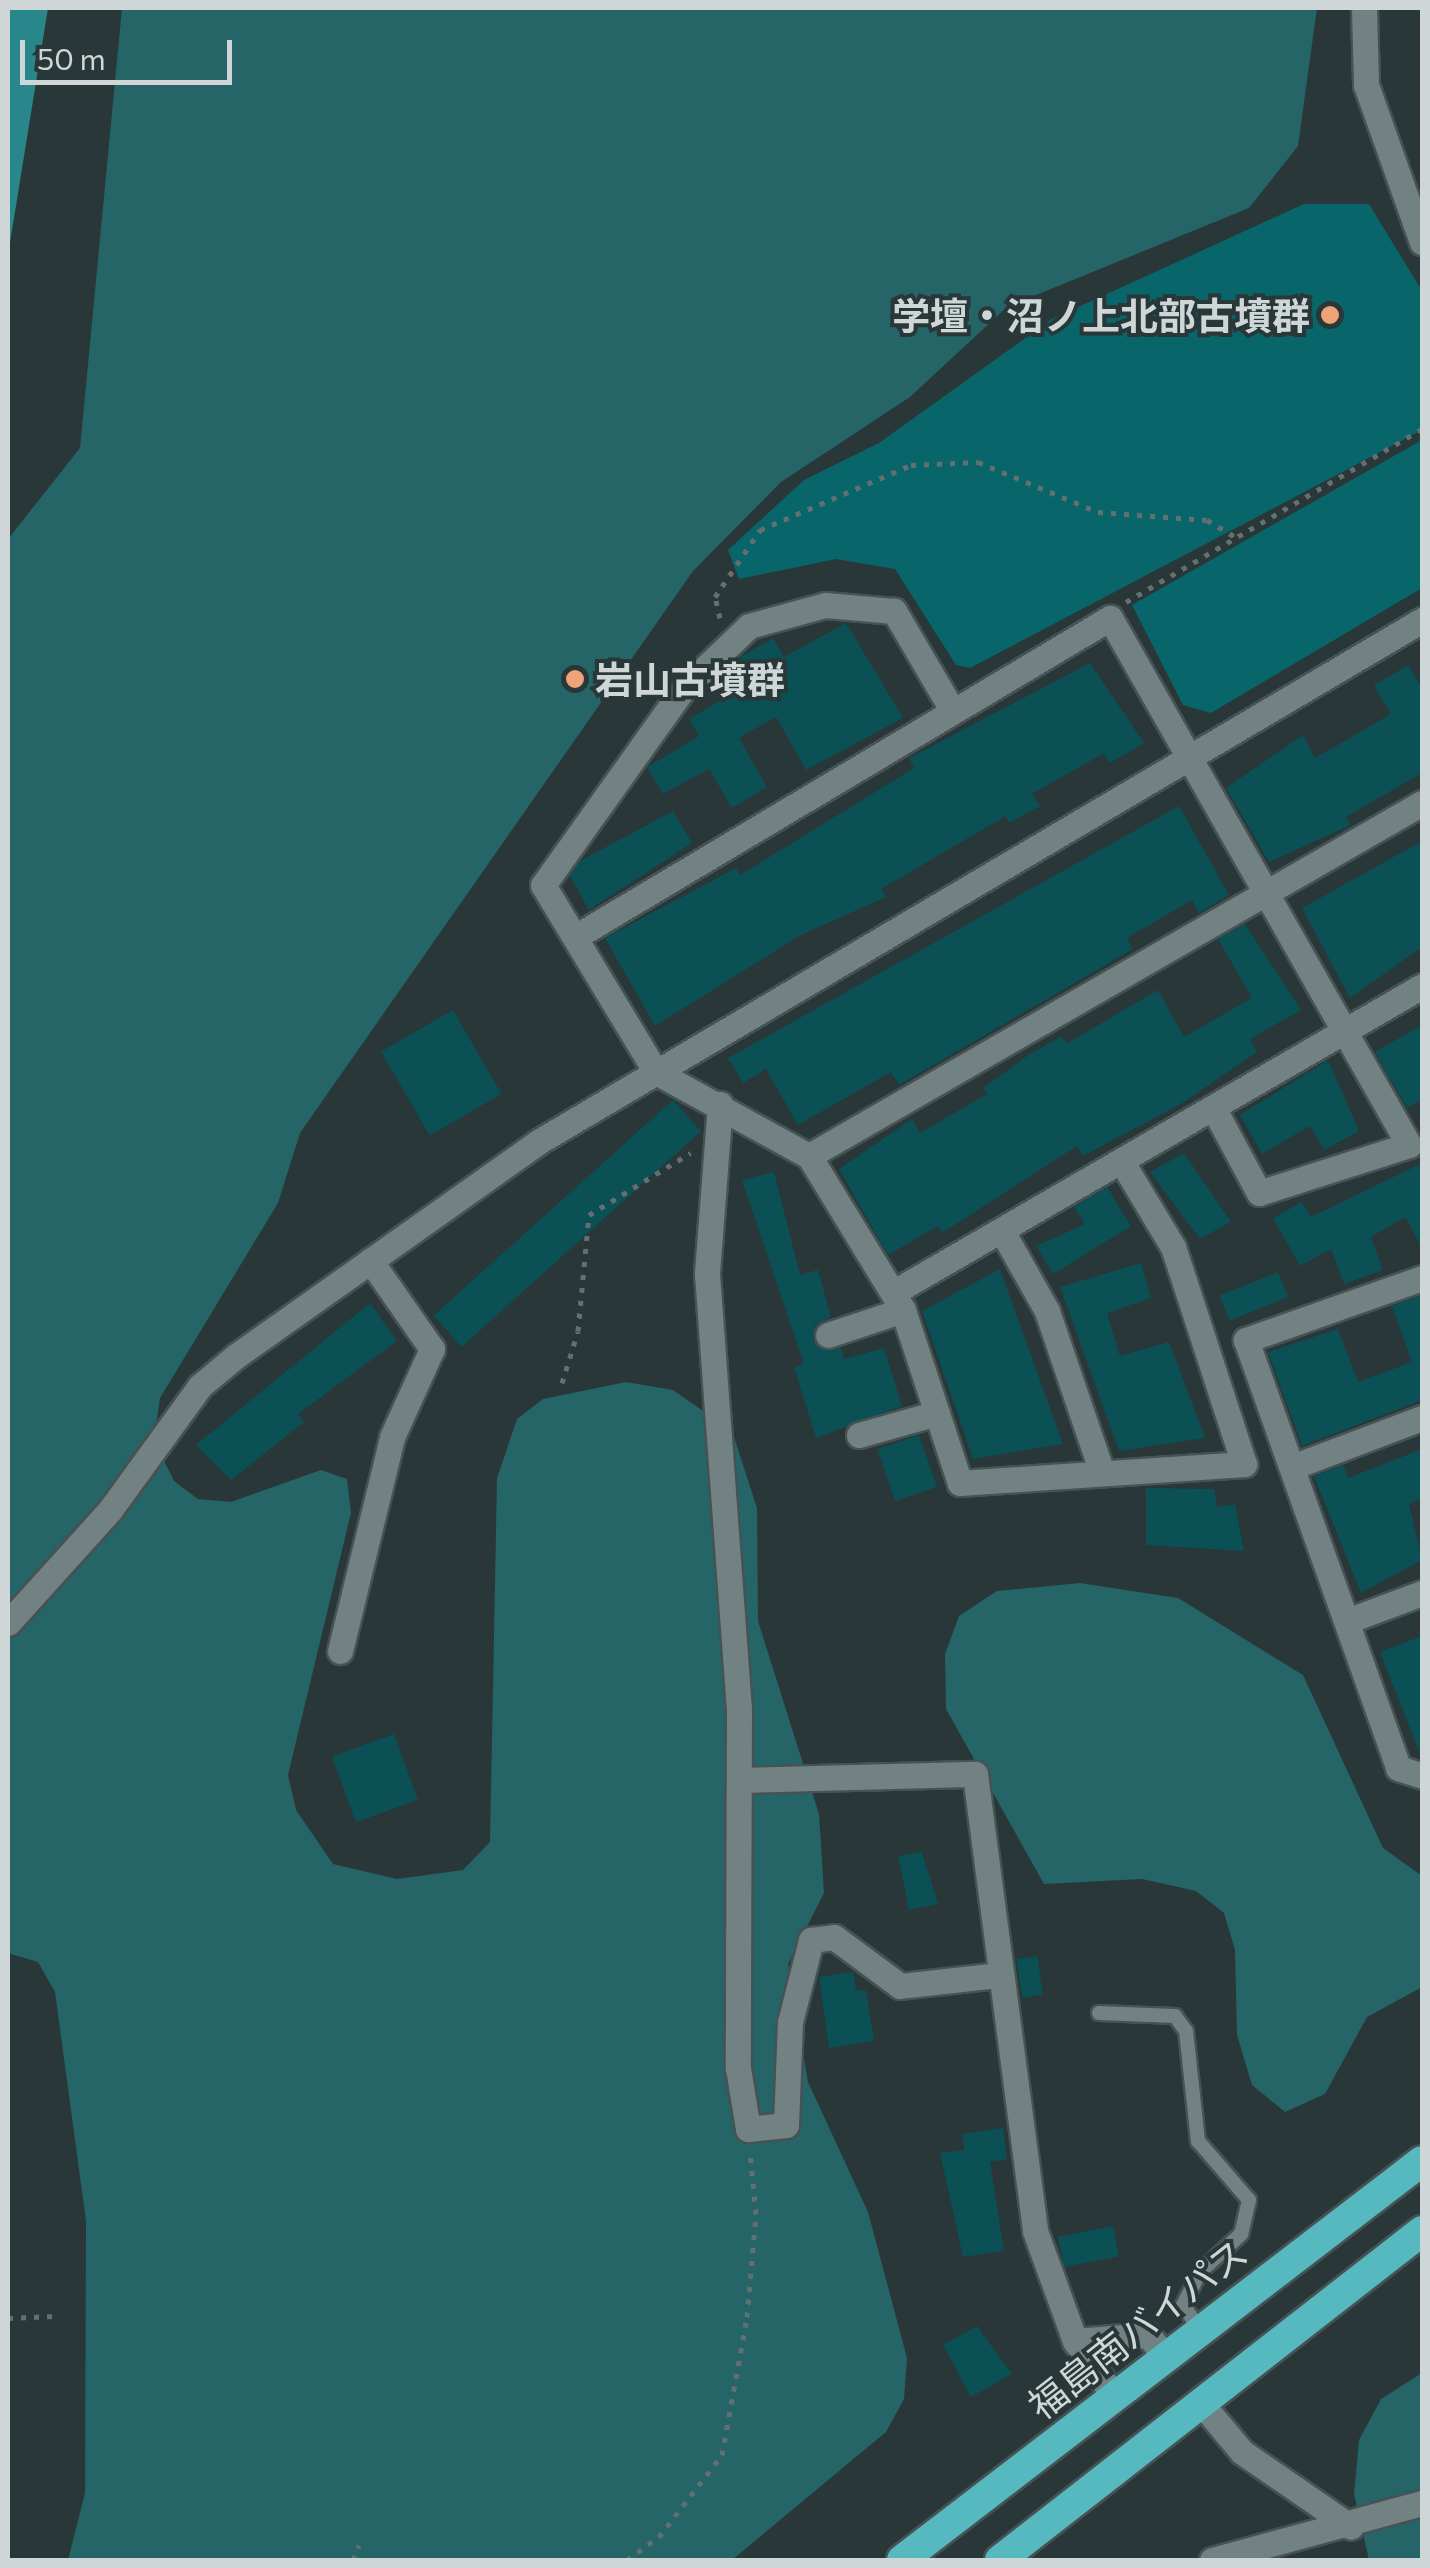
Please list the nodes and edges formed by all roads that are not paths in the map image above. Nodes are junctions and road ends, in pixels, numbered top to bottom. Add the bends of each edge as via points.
1 (1364, 8) edge
2 (1422, 242) edge
3 (1422, 620) edge
4 (951, 708) junction
5 (1189, 758) junction
6 (1422, 803) edge
7 (1269, 892) junction
8 (574, 937) junction
9 (1422, 986) edge
10 (1346, 1030) junction
11 (656, 1072) junction
12 (720, 1104) junction
13 (1214, 1109) junction
14 (810, 1156) junction
15 (1122, 1162) junction
16 (1002, 1231) junction
17 (370, 1260) junction
18 (1422, 1278) edge
19 (898, 1301) junction
20 (828, 1335) dead end
21 (937, 1413) junction
22 (1422, 1418) edge
23 (860, 1435) dead end
24 (1292, 1466) junction
25 (1102, 1472) junction
26 (1422, 1593) edge
27 (1346, 1621) junction
28 (8, 1623) edge
29 (340, 1651) dead end
30 (1422, 1776) edge
31 (742, 1780) junction
32 (998, 1974) junction
33 (1099, 2013) dead end
34 (1422, 2161) edge
35 (1422, 2230) edge
36 (1200, 2330) junction
37 (1075, 2341) junction
38 (1166, 2357) junction
39 (1114, 2396) junction
40 (1201, 2403) junction
41 (1422, 2503) edge
42 (1351, 2527) junction
43 (902, 2560) edge
44 (1000, 2560) edge
45 (1212, 2560) edge

1 - 2 street via 1366,85
3 - 5 street
4 - 5 street via 1110,618
4 - 8 street
4 - 8 street via 894,611 875,604 787,612 727,645 542,874
5 - 7 street
5 - 11 street
6 - 7 street
7 - 10 street
7 - 14 street
8 - 11 street
9 - 10 street
10 - 13 street
10 - 13 street via 1409,1144 1259,1193
11 - 12 street
11 - 17 street via 538,1142
12 - 14 street
12 - 31 street via 707,1274
13 - 15 street
14 - 19 street
15 - 16 street
15 - 25 street via 1173,1247 1244,1464
16 - 19 street
16 - 25 street via 1047,1311
17 - 28 street via 200,1386 110,1510
17 - 29 street via 432,1349 392,1437
18 - 24 street via 1246,1340
19 - 20 street
19 - 21 street
21 - 23 street
21 - 25 street via 960,1483
22 - 24 street
24 - 27 street
26 - 27 street
27 - 30 street via 1398,1768
31 - 32 street via 974,1774
31 - 32 street via 738,2068 748,2129 786,2126 790,2022 810,1940 834,1937 900,1986
32 - 37 street via 1035,2231
33 - 36 lane via 1175,2016 1186,2032 1198,2141 1249,2200 1241,2234 1200,2272 1183,2305
34 - 36 highway, 福島南バイパス
35 - 40 highway
36 - 38 highway, 福島南バイパス
37 - 38 street via 1148,2335
37 - 39 street
38 - 39 highway, 福島南バイパス
39 - 43 highway, 福島南バイパス
40 - 42 street via 1242,2452
40 - 44 highway
41 - 42 street
42 - 45 street

